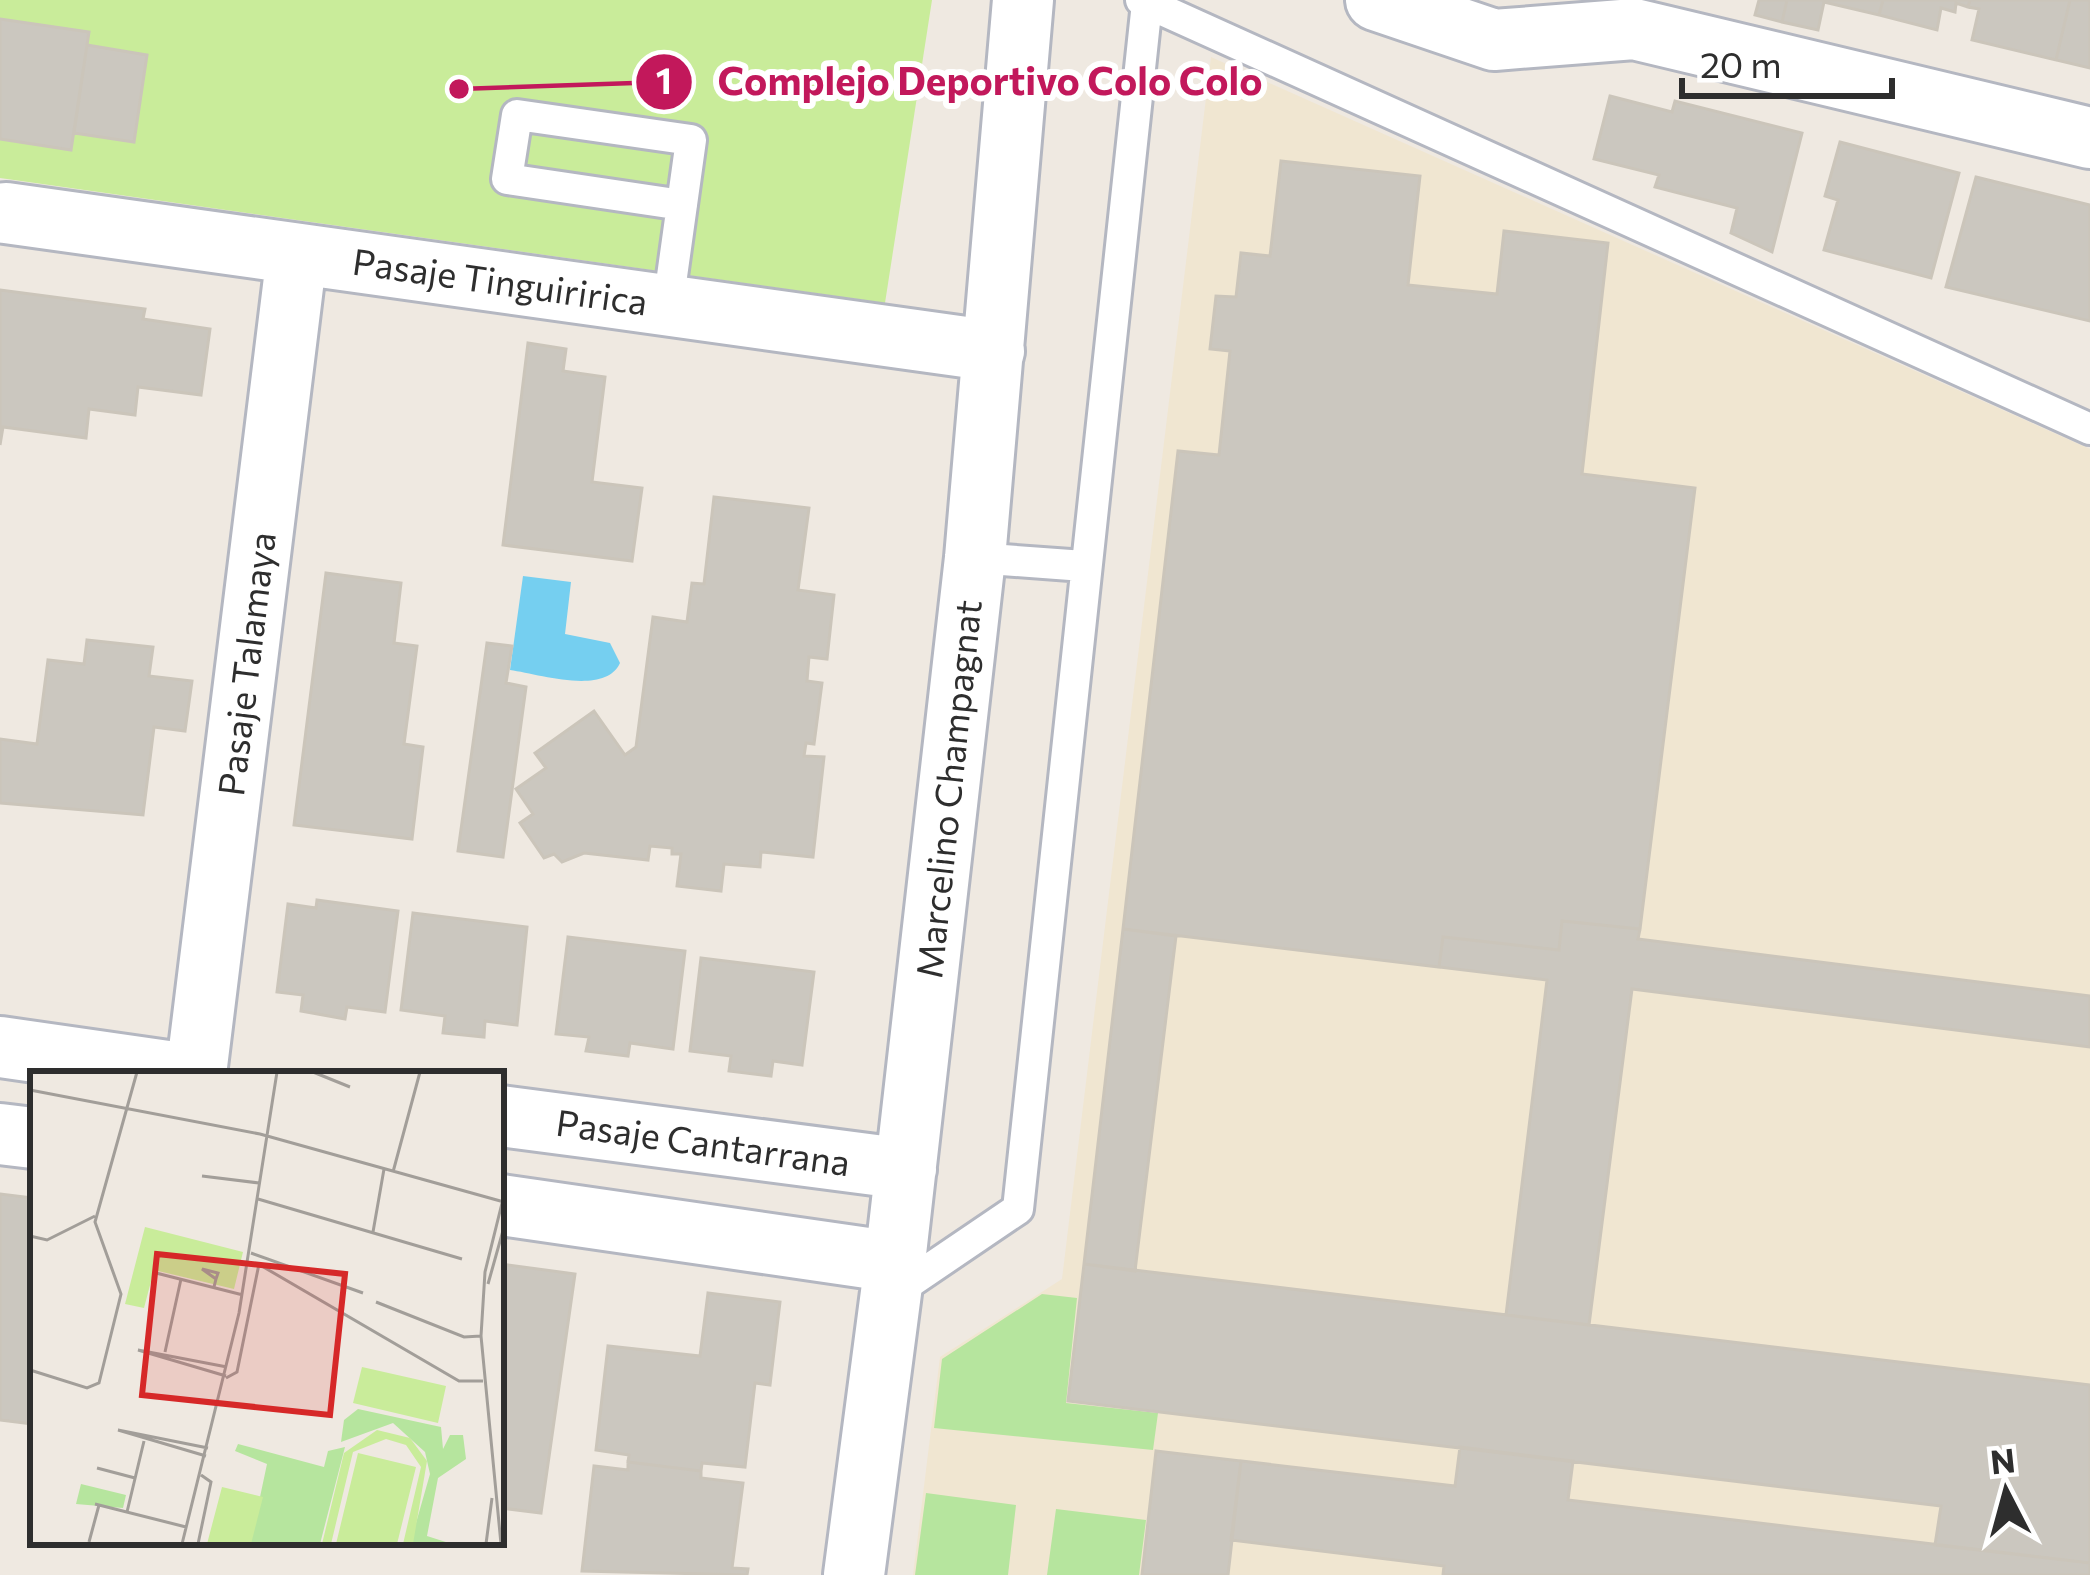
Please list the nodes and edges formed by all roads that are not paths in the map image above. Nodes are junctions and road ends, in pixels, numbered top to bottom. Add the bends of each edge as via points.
1 (1023, 0) edge
2 (1376, 0) edge
3 (1144, 2) edge
4 (2090, 138) edge
5 (682, 205) junction
6 (6, 213) dead end
7 (297, 254) junction
8 (668, 305) junction
9 (994, 350) junction
10 (2090, 429) edge
11 (975, 557) junction
12 (1084, 566) junction
13 (0, 1047) edge
14 (171, 1071) edge
15 (192, 1071) edge
16 (504, 1116) edge
17 (0, 1134) edge
18 (30, 1138) edge
19 (906, 1169) junction
20 (504, 1206) edge
21 (893, 1278) junction
22 (854, 1575) edge

1 - 9 street, Marcelino Champagnat
2 - 4 street via 1494,40 1634,29
3 - 10 lane
3 - 12 lane
5 - 5 lane via 691,140 517,115 507,179
5 - 8 lane
6 - 7 street, Pasaje Tinguiririca
7 - 8 street, Pasaje Tinguiririca
7 - 15 street, Pasaje Talamaya
8 - 9 street, Pasaje Tinguiririca
9 - 11 street, Marcelino Champagnat
11 - 12 lane
11 - 19 street, Marcelino Champagnat
12 - 21 lane via 1018,1209
13 - 14 street
16 - 19 street, Pasaje Cantarrana
17 - 18 street
19 - 21 street, Marcelino Champagnat
20 - 21 street
21 - 22 street, Marcelino Champagnat

